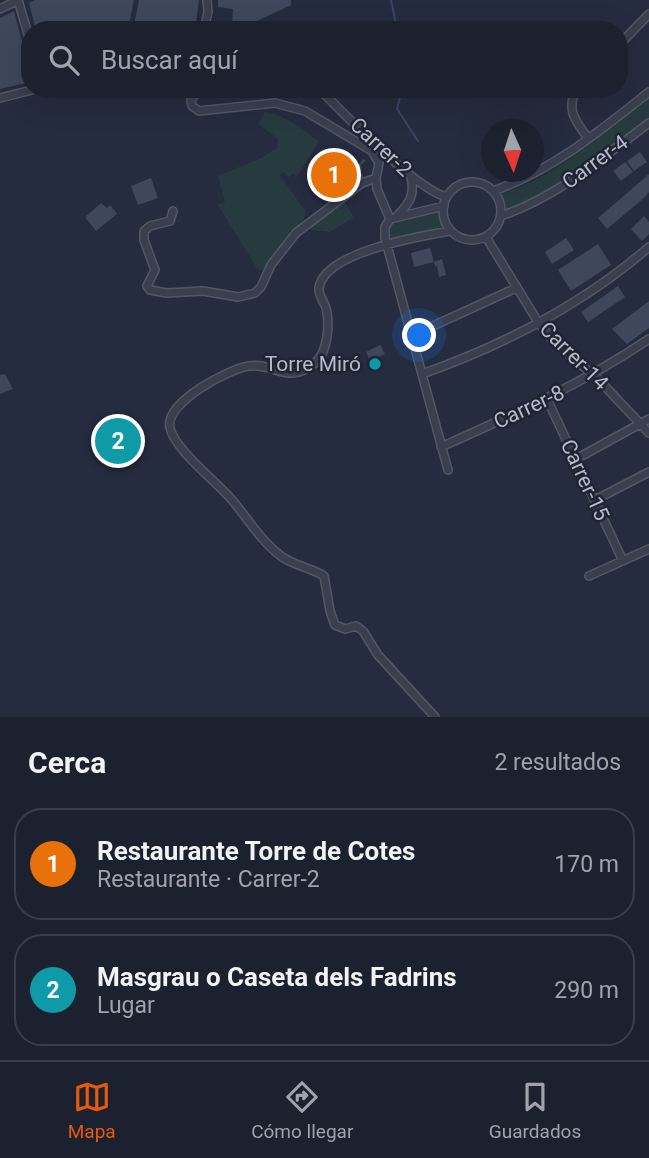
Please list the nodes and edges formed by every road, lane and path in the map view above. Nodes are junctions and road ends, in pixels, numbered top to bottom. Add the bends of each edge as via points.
1 (18, 0) edge
2 (207, 0) edge
3 (0, 9) edge
4 (649, 13) edge
5 (24, 21) edge
6 (206, 21) edge
7 (628, 35) edge
8 (649, 92) edge
9 (21, 93) edge
10 (0, 98) edge
11 (192, 98) edge
12 (329, 98) edge
13 (573, 98) edge
14 (649, 123) edge
15 (588, 138) junction
16 (411, 176) junction
17 (376, 178) junction
18 (494, 191) junction
19 (447, 197) junction
20 (443, 206) junction
21 (173, 211) dead end
22 (501, 216) junction
23 (393, 218) junction
24 (450, 231) junction
25 (486, 237) junction
26 (387, 245) junction
27 (649, 247) edge
28 (516, 288) junction
29 (538, 322) junction
30 (411, 336) junction
31 (649, 339) edge
32 (422, 374) junction
33 (592, 374) junction
34 (547, 398) junction
35 (649, 419) edge
36 (641, 425) junction
37 (649, 433) edge
38 (441, 447) junction
39 (576, 459) junction
40 (447, 470) dead end
41 (649, 472) edge
42 (595, 500) junction
43 (649, 549) edge
44 (623, 561) junction
45 (589, 576) dead end
46 (435, 717) edge

1 - 3 street
1 - 5 street
2 - 6 street
4 - 7 street
8 - 15 street, Carrer-4
9 - 10 street
11 - 17 street via 192,106 199,111 275,103 305,111 370,149 379,163
12 - 16 street, Carrer-2
13 - 15 street via 572,115
14 - 22 street, Carrer-4 via 567,184
15 - 18 street, Carrer-4 via 544,169
16 - 19 street, Carrer-2
16 - 23 street via 410,203
17 - 21 street via 362,183 296,233 271,265 261,287 247,296 150,290 147,286 155,270 144,231 170,221
17 - 23 street via 378,193
18 - 19 street via 469,183
18 - 22 street
19 - 20 street
20 - 23 street
20 - 24 street
22 - 25 street
23 - 26 street via 384,232
24 - 25 street via 467,240
24 - 26 street
25 - 28 street, Carrer-14
26 - 30 street
26 - 46 street via 346,258 321,282 327,331 316,362 288,373 249,366 211,381 174,412 170,428 189,457 273,550 324,576 335,625 360,628 378,656
27 - 29 street via 590,292
28 - 29 street, Carrer-14
28 - 30 street
29 - 32 street
29 - 33 street, Carrer-14 via 561,350
30 - 32 street
31 - 33 street, Carrer-8
32 - 38 street
33 - 34 street, Carrer-8
33 - 36 street, Carrer-14
34 - 38 street, Carrer-8
34 - 39 street, Carrer-15
35 - 36 street
36 - 37 street, Carrer-14
36 - 39 street
38 - 40 street
39 - 42 street, Carrer-15
41 - 42 street
42 - 44 street, Carrer-15
43 - 44 street
44 - 45 street

